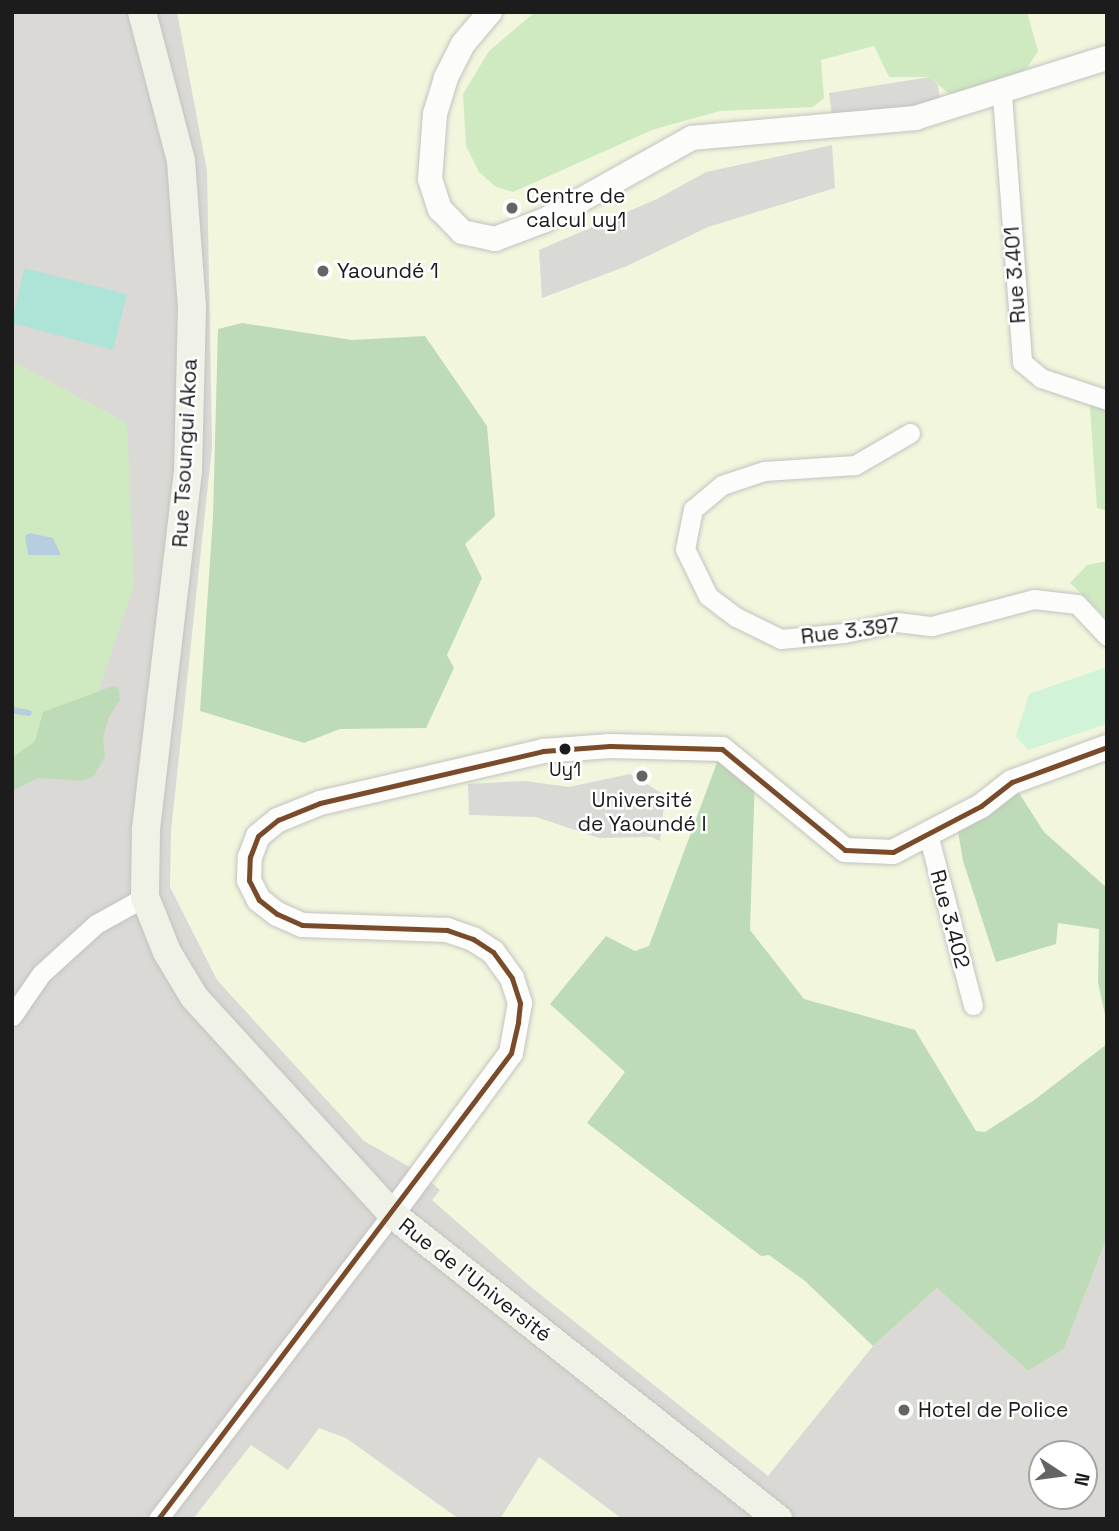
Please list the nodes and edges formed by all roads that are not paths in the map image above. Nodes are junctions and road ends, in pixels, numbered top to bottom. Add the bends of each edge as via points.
1 (142, 12) edge
2 (490, 12) edge
3 (1107, 58) edge
4 (1002, 94) junction
5 (1107, 400) edge
6 (910, 433) dead end
7 (1107, 636) edge
8 (1107, 747) edge
9 (928, 834) junction
10 (145, 897) junction
11 (973, 1005) dead end
12 (12, 1016) edge
13 (392, 1214) junction
14 (158, 1519) edge
15 (778, 1519) edge

1 - 10 main road, Rue Tsoungui Akoa via 181,161 192,307 188,471 146,830
2 - 4 street via 463,44 446,78 435,114 430,179 440,209 462,232 495,239 545,220 692,138 915,118
3 - 4 street
4 - 5 street, Rue 3.401 via 1022,362 1041,377
6 - 7 street, Rue 3.397 via 855,465 764,471 722,485 692,509 685,549 708,596 736,617 781,639 897,622 932,626 1034,599 1077,604
8 - 9 street via 1012,782 981,806
9 - 11 street, Rue 3.402
9 - 13 street via 893,852 845,849 722,749 610,746 543,751 320,803 278,820 258,836 250,857 249,880 259,900 277,914 302,925 447,930 473,939 512,978 520,1003 511,1053
10 - 12 street via 96,924 59,957
10 - 13 main road, Rue de l'Université via 167,952 194,997
13 - 14 street
13 - 15 main road, Rue de l'Université

